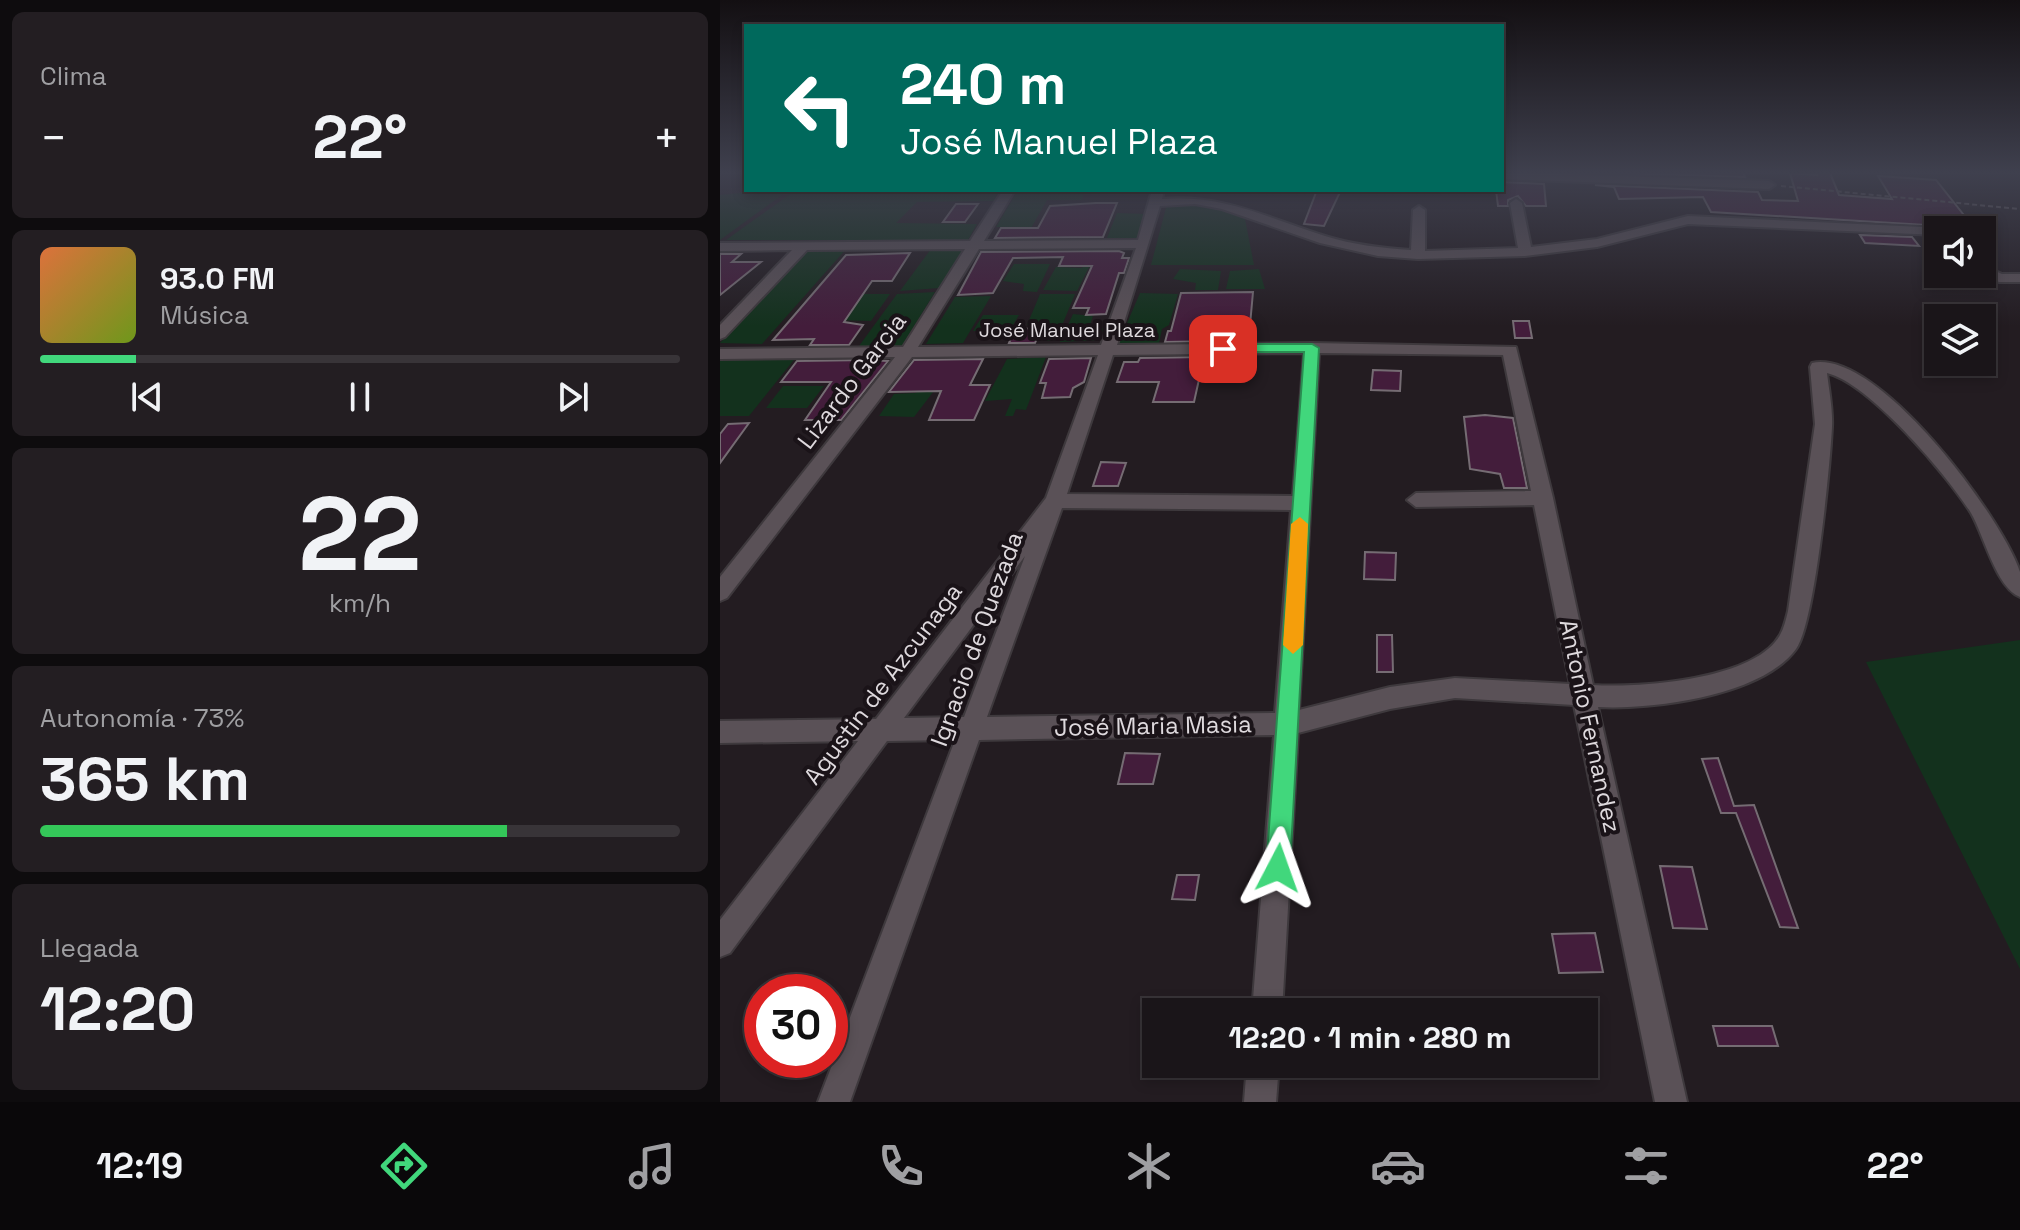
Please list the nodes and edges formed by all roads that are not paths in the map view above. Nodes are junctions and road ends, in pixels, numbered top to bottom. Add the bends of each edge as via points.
1 (989, 223) edge
2 (1150, 223) edge
3 (1276, 223) edge
4 (1419, 223) edge
5 (1520, 223) edge
6 (1674, 223) edge
7 (1766, 223) edge
8 (1924, 230) edge
9 (1144, 244) junction
10 (805, 245) junction
11 (976, 245) junction
12 (720, 247) edge
13 (1525, 252) junction
14 (1418, 255) junction
15 (1996, 276) edge
16 (2020, 278) edge
17 (720, 334) edge
18 (1312, 348) junction
19 (1106, 349) junction
20 (1510, 350) joint
21 (908, 351) junction
22 (720, 354) edge
23 (1544, 498) junction
24 (1416, 500) dead end
25 (1055, 501) junction
26 (1301, 503) junction
27 (2020, 588) edge
28 (720, 592) edge
29 (1582, 695) junction
30 (1289, 724) junction
31 (973, 729) junction
32 (881, 730) junction
33 (720, 732) edge
34 (720, 943) edge
35 (1268, 998) edge
36 (1262, 1078) edge
37 (834, 1102) edge
38 (1260, 1102) edge
39 (1671, 1102) edge

1 - 11 street, Lizardo Garcia
2 - 9 street, Ignacio de Quezada
3 - 14 street via 1378,252
4 - 14 street
5 - 13 street
6 - 13 street via 1597,243
7 - 8 street
9 - 11 street
9 - 19 street, Ignacio de Quezada
10 - 11 street
10 - 12 street
10 - 17 street
11 - 21 street, Lizardo Garcia
13 - 14 street
15 - 16 street
18 - 19 street, José Manuel Plaza
18 - 20 street, José Manuel Plaza
18 - 26 street
19 - 21 street, José Manuel Plaza
19 - 25 street, Ignacio de Quezada
20 - 23 street, Antonio Fernandez
21 - 22 street, José Manuel Plaza
21 - 28 street, Lizardo Garcia
23 - 24 street
23 - 29 street, Antonio Fernandez
25 - 26 street
25 - 31 street, Ignacio de Quezada
25 - 32 street, Agustin de Azcunaga
26 - 30 street
27 - 29 street, José Maria Masia via 1977,506 1945,465 1864,387 1838,368 1824,365 1816,375 1822,440 1799,611 1788,643 1754,670 1695,689 1633,698
29 - 30 street, José Maria Masia via 1455,688 1390,698
29 - 39 street, Antonio Fernandez
30 - 31 street, José Maria Masia
30 - 35 street
31 - 32 street, José Maria Masia
31 - 37 street, Ignacio de Quezada
32 - 33 street, José Maria Masia
32 - 34 street, Agustin de Azcunaga
36 - 38 street

